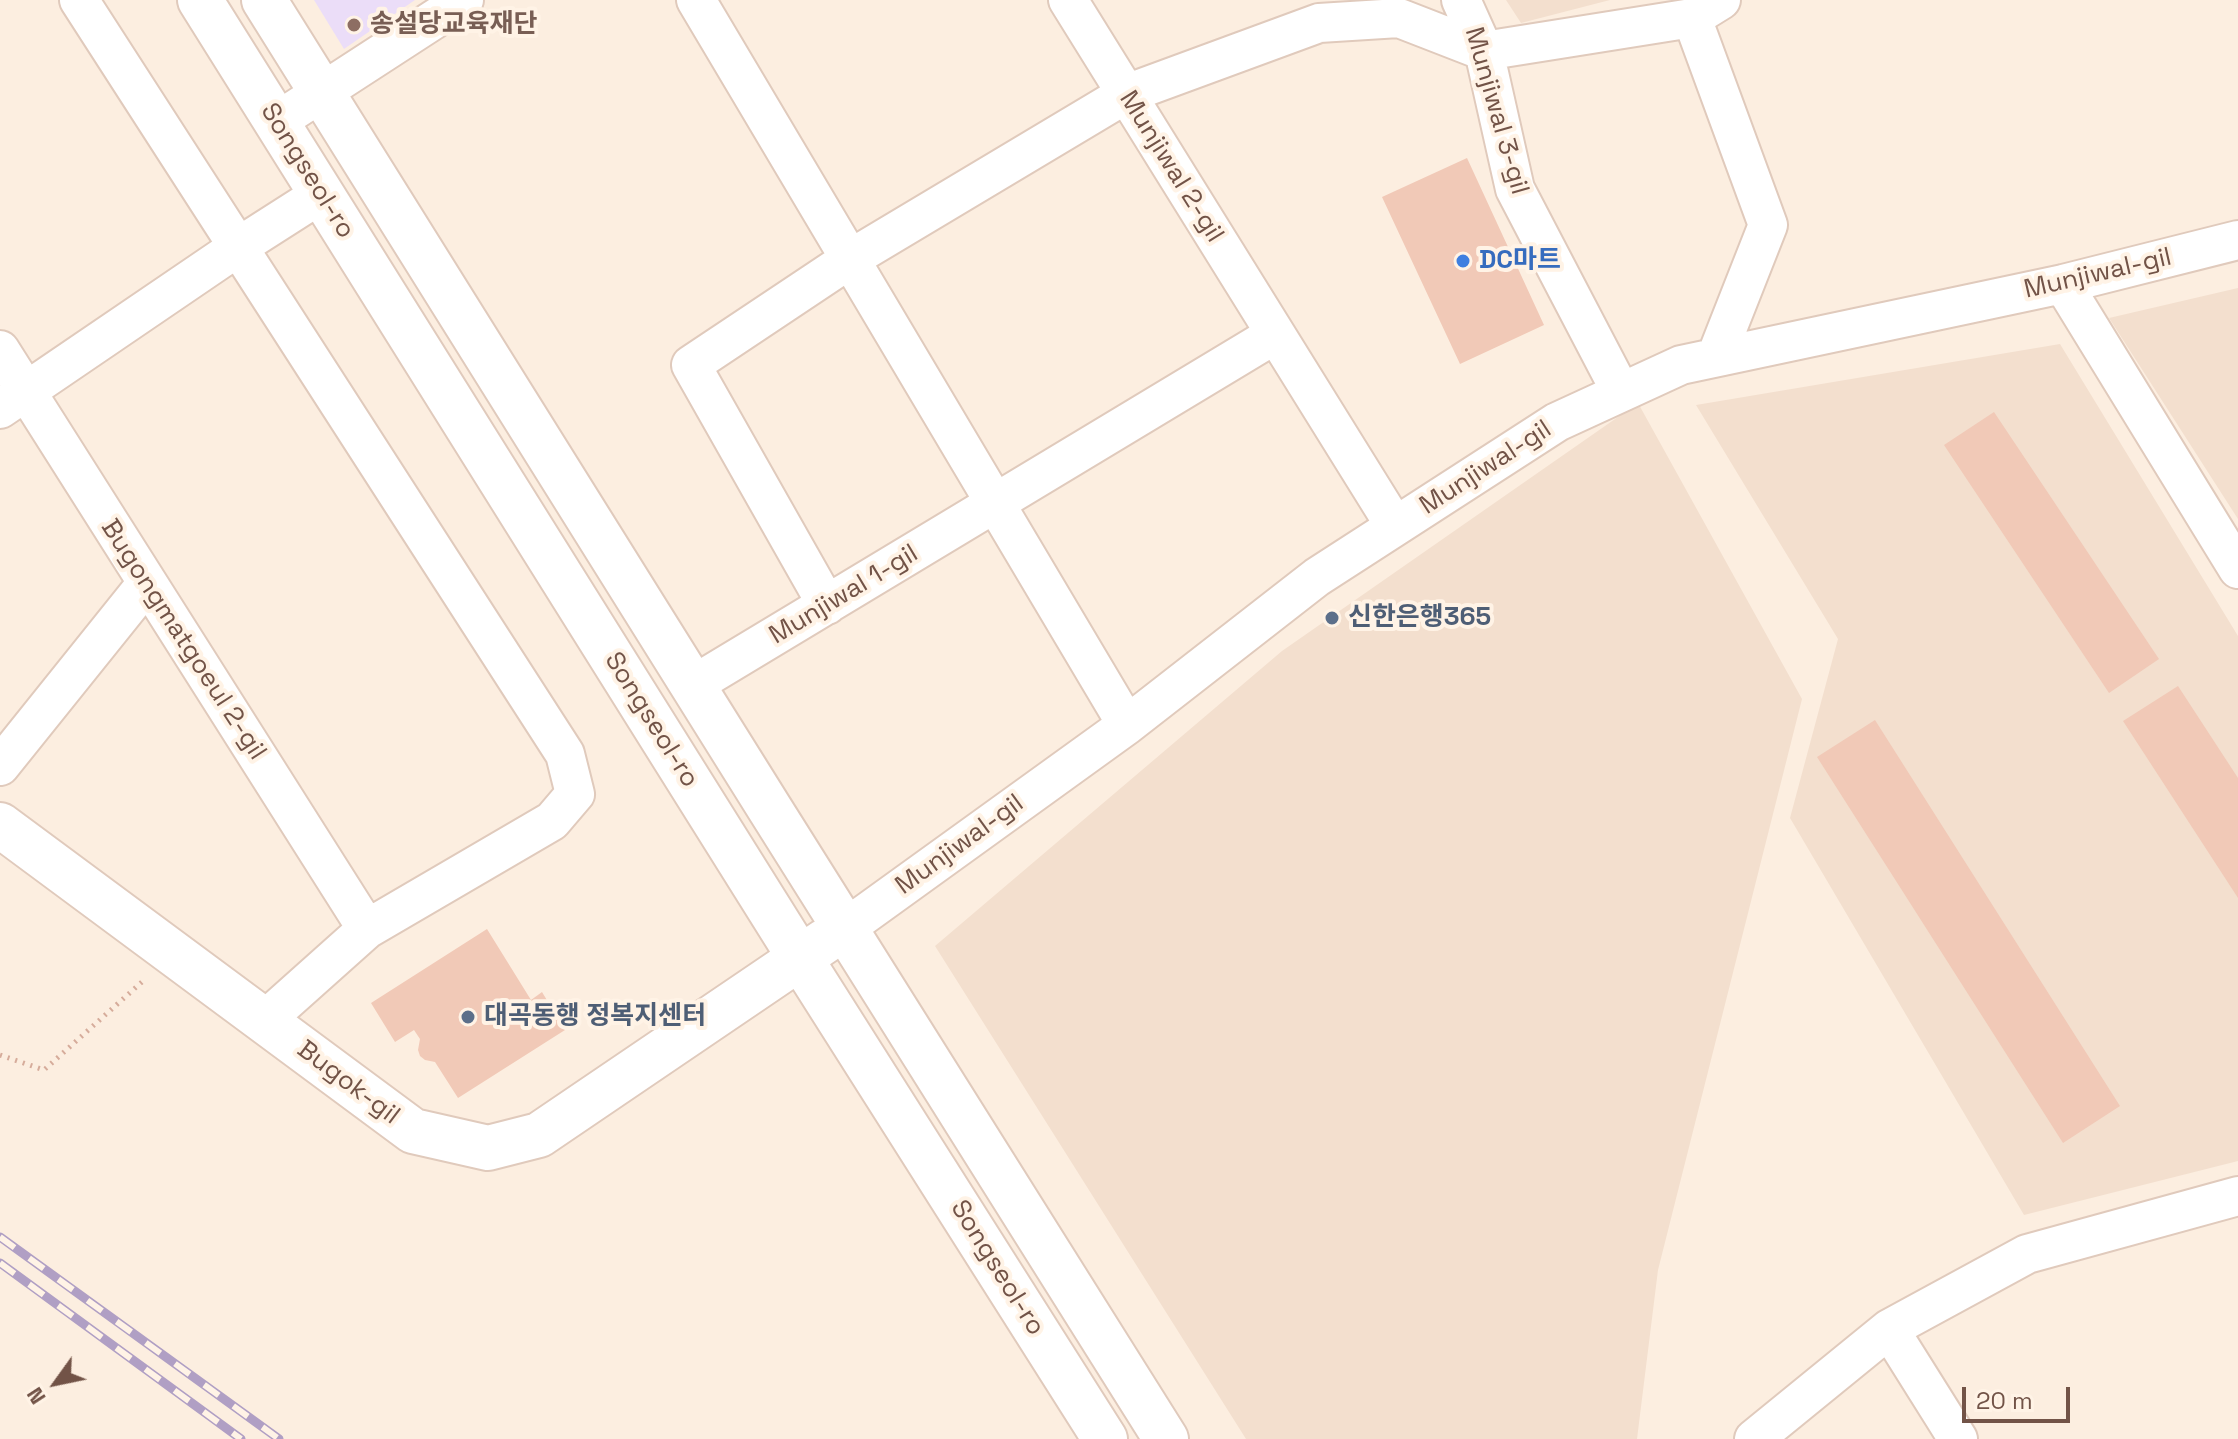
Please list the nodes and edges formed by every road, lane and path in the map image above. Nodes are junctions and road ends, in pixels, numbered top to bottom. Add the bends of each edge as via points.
1 (79, 0) edge
2 (200, 0) edge
3 (264, 0) edge
4 (464, 0) edge
5 (696, 0) edge
6 (1068, 0) edge
7 (1461, 0) edge
8 (1706, 9) edge
9 (1484, 51) junction
10 (322, 92) junction
11 (1126, 94) junction
12 (276, 122) junction
13 (321, 194) junction
14 (2238, 240) edge
15 (238, 247) junction
16 (850, 259) junction
17 (2063, 284) junction
18 (1274, 335) junction
19 (0, 350) edge
20 (1716, 357) junction
21 (1621, 392) junction
22 (13, 401) edge
23 (995, 504) junction
24 (1395, 526) junction
25 (2238, 569) edge
26 (147, 583) junction
27 (827, 605) junction
28 (693, 685) junction
29 (1127, 725) junction
30 (0, 766) edge
31 (0, 825) edge
32 (367, 929) junction
33 (843, 930) junction
34 (173, 953) junction
35 (800, 958) junction
36 (264, 1021) junction
37 (0, 1055) edge
38 (2238, 1196) edge
39 (1889, 1329) junction
40 (1105, 1439) edge
41 (1166, 1439) edge
42 (1754, 1439) edge
43 (1958, 1439) edge

1 - 15 street
2 - 12 street, Songseol-ro
3 - 10 street, Songseol-ro
4 - 10 street
5 - 16 street
6 - 11 street, Munjiwal 2-gil
7 - 9 street, Munjiwal 3-gil
8 - 9 street
8 - 20 street via 1768,225
9 - 11 street via 1399,18 1319,23
9 - 21 street, Munjiwal 3-gil via 1515,189
10 - 12 street
10 - 28 street, Songseol-ro
11 - 16 street
11 - 18 street, Munjiwal 2-gil
12 - 13 street, Songseol-ro
13 - 15 street
13 - 35 street, Songseol-ro
14 - 17 street, Munjiwal-gil
15 - 22 street
15 - 32 street via 565,754 575,794 552,821
16 - 23 street
16 - 27 street via 691,365
17 - 20 street, Munjiwal-gil
17 - 25 street
18 - 23 street
18 - 24 street, Munjiwal 2-gil
19 - 22 street, Bugongmatgoeul 2-gil
20 - 21 street, Munjiwal-gil via 1681,365
21 - 24 street, Munjiwal-gil via 1557,422
22 - 26 street, Bugongmatgoeul 2-gil
23 - 27 street, Munjiwal 1-gil
23 - 29 street
24 - 29 street, Munjiwal-gil via 1317,577
26 - 30 street
26 - 32 street, Bugongmatgoeul 2-gil
27 - 28 street, Munjiwal 1-gil
28 - 33 street, Songseol-ro
29 - 33 street, Munjiwal-gil
31 - 34 street, Bugok-gil
32 - 36 street
33 - 35 street, Bugok-gil
33 - 41 street, Songseol-ro
34 - 36 street, Bugok-gil
34 - 37 path via 44,1070
35 - 36 street, Bugok-gil via 539,1135 488,1148 413,1131
35 - 40 street, Songseol-ro
38 - 39 street via 2027,1254
39 - 42 street
39 - 43 street

